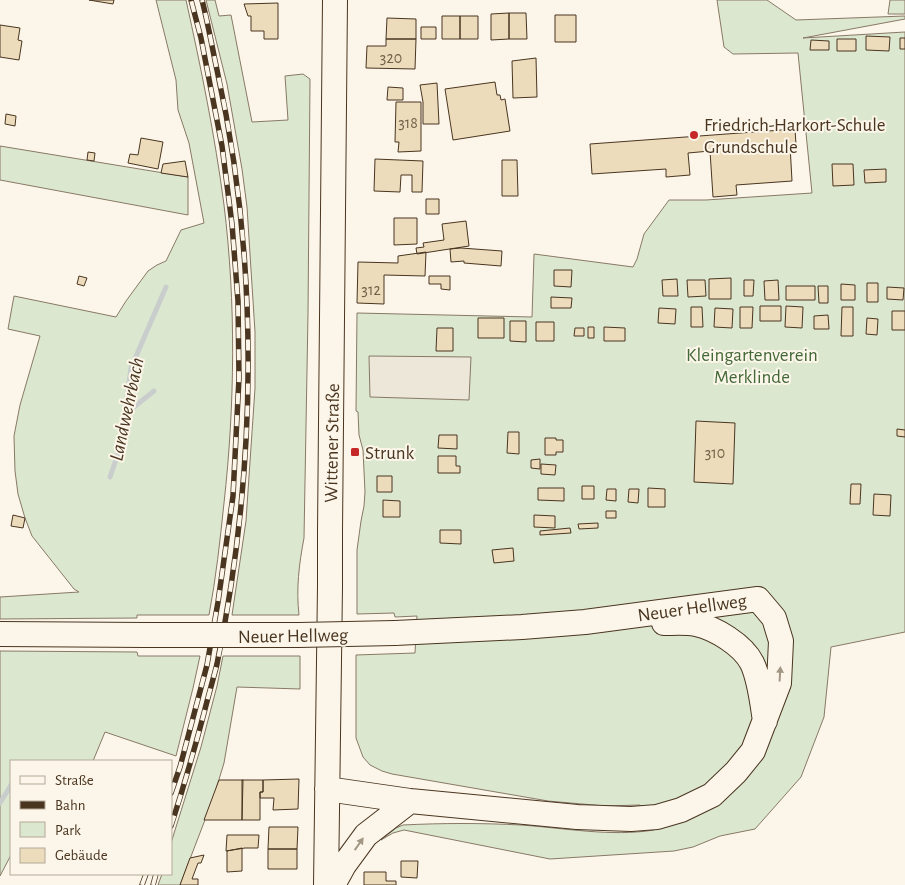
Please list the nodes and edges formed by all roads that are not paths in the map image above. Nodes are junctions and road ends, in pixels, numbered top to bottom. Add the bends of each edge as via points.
1 (335, 0) edge
2 (585, 622) junction
3 (0, 634) edge
4 (765, 720) junction
5 (328, 789) junction
6 (410, 801) junction
7 (326, 885) edge
8 (333, 885) edge

1 - 5 main road, Wittener Straße
2 - 3 main road, Neuer Hellweg, bridge via 299,635
2 - 4 main road, Neuer Hellweg via 695,624 719,632 737,644 752,662
4 -> 2 main road, Neuer Hellweg via 779,683 781,641 774,618 758,599
4 - 6 main road, Neuer Hellweg via 753,751 712,795 681,810 657,816 631,819 577,817
5 - 6 main road, Neuer Hellweg
5 - 7 main road, Wittener Straße
8 -> 6 main road via 366,835

